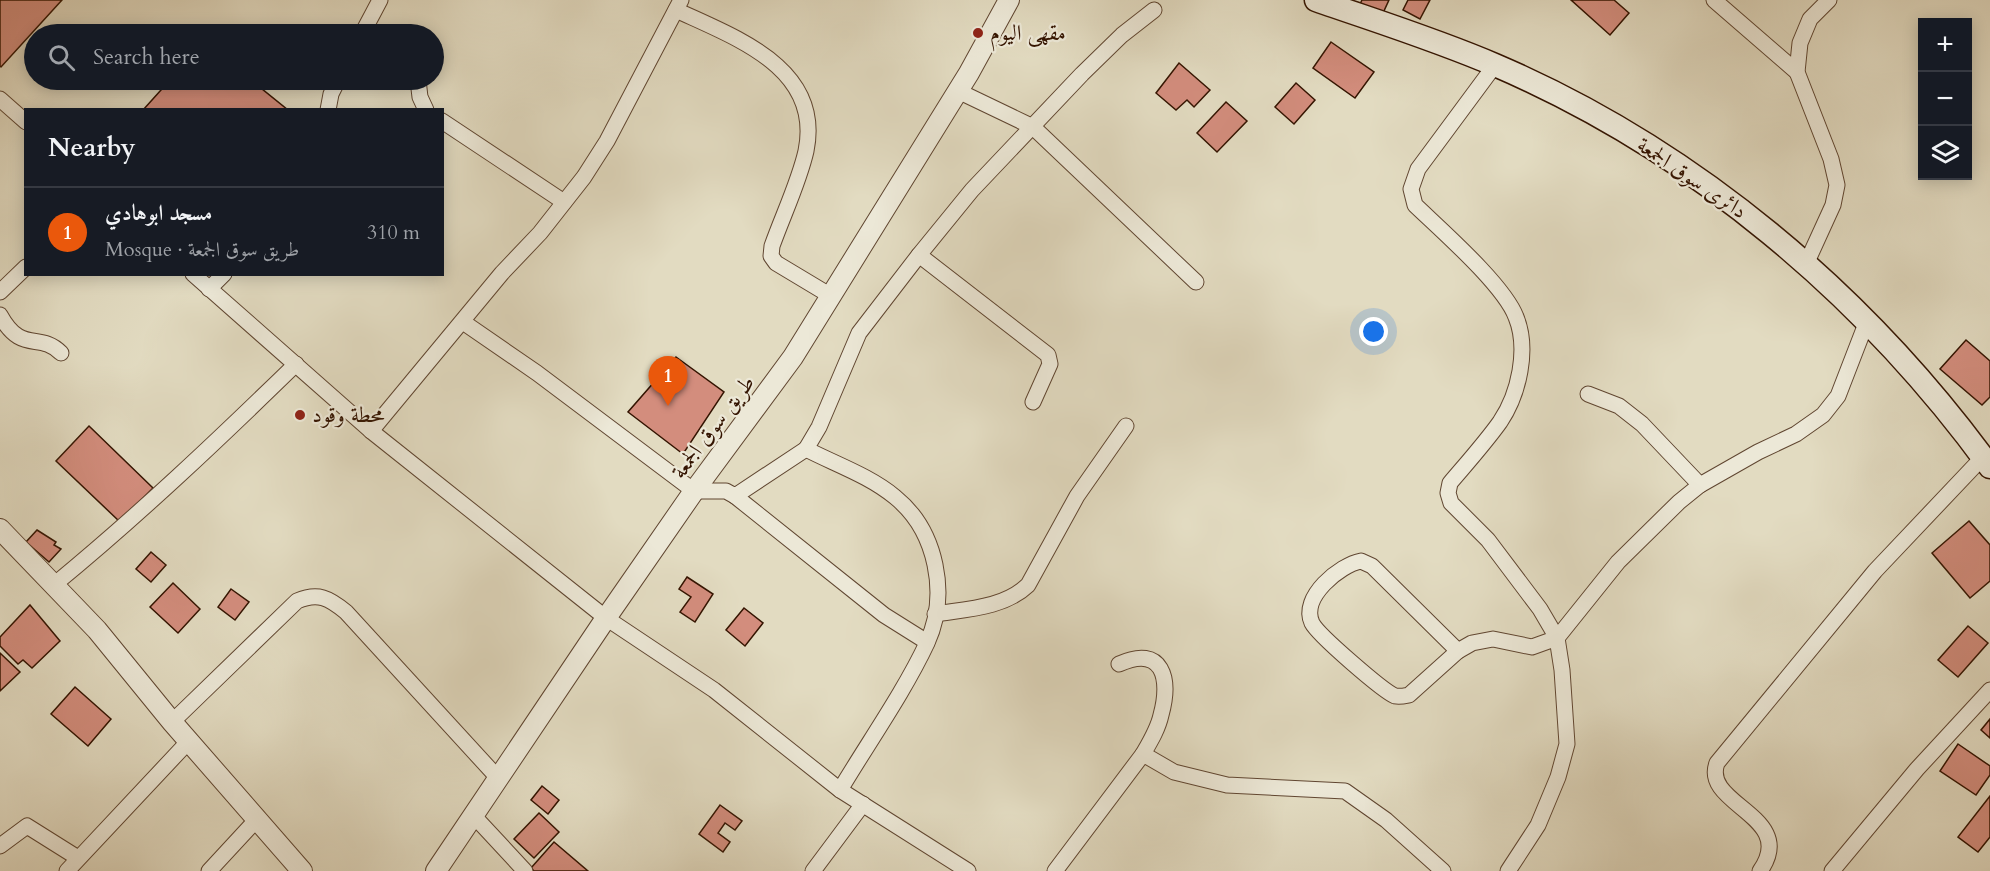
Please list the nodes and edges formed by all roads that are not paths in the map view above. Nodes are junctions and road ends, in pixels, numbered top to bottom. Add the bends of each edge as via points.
1 (380, 0) edge
2 (1009, 0) edge
3 (1316, 0) edge
4 (1714, 0) edge
5 (1829, 0) edge
6 (679, 5) edge
7 (1154, 10) dead end
8 (367, 24) edge
9 (1495, 65) junction
10 (1797, 72) junction
11 (333, 90) edge
12 (419, 90) edge
13 (958, 91) junction
14 (0, 99) edge
15 (328, 108) edge
16 (425, 108) edge
17 (24, 120) edge
18 (444, 122) edge
19 (1033, 127) junction
20 (564, 202) junction
21 (919, 255) junction
22 (1806, 262) junction
23 (24, 269) edge
24 (195, 276) edge
25 (222, 276) edge
26 (1196, 282) dead end
27 (209, 289) junction
28 (0, 292) edge
29 (831, 296) junction
30 (0, 315) edge
31 (1866, 321) junction
32 (463, 322) junction
33 (61, 353) dead end
34 (296, 364) junction
35 (1588, 394) dead end
36 (1033, 402) dead end
37 (1126, 426) dead end
38 (371, 431) junction
39 (806, 449) junction
40 (1986, 462) edge
41 (1700, 485) junction
42 (694, 491) junction
43 (735, 496) junction
44 (1, 531) edge
45 (55, 584) junction
46 (935, 614) junction
47 (606, 618) junction
48 (1557, 638) junction
49 (927, 642) junction
50 (1458, 651) junction
51 (1119, 664) dead end
52 (1990, 690) edge
53 (172, 722) junction
54 (188, 742) junction
55 (1143, 754) junction
56 (498, 778) junction
57 (840, 789) junction
58 (863, 804) junction
59 (473, 815) junction
60 (258, 818) junction
61 (0, 846) edge
62 (78, 858) junction
63 (1764, 870) edge
64 (67, 871) edge
65 (210, 871) edge
66 (302, 871) edge
67 (436, 871) edge
68 (525, 871) edge
69 (813, 871) edge
70 (968, 871) edge
71 (1055, 871) edge
72 (1443, 871) edge
73 (1508, 871) edge
74 (1832, 871) edge

1 - 8 street
2 - 13 street, طريق سوق الجمعة
3 - 9 main road, دائرى سوق الجمعة
4 - 10 street
5 - 10 street via 1810,19 1800,43
6 - 20 street via 607,141
6 - 29 street via 772,60 795,84 807,110 806,151 771,256 776,263
7 - 19 street via 1122,35
9 - 22 main road, دائرى سوق الجمعة via 1590,112 1672,162
9 - 48 street via 1418,170 1412,189 1415,205 1492,282 1516,315 1522,341 1518,382 1501,421 1450,483 1448,493 1451,503 1488,540 1540,609
10 - 22 street via 1831,159 1837,185 1833,205
11 - 15 street
12 - 16 street
13 - 19 street
13 - 29 street, طريق سوق الجمعة
14 - 17 street
18 - 20 street
19 - 21 street via 972,190
19 - 26 street
20 - 32 street
21 - 36 street via 1048,355 1050,364
21 - 39 street via 859,333
22 - 31 main road, دائرى سوق الجمعة
23 - 28 street
24 - 27 street
25 - 27 street
27 - 34 street
29 - 42 street, طريق سوق الجمعة via 769,393
30 - 33 street via 19,339 55,347
31 - 40 main road, دائرى سوق الجمعة via 1951,415
31 - 41 street via 1838,396 1823,416
32 - 38 street
32 - 42 street via 546,379
34 - 38 street
34 - 45 street via 189,469
35 - 41 street via 1619,406 1642,424
37 - 46 street via 1077,496 1028,585 1003,602
38 - 47 street
39 - 43 street
39 - 46 street via 895,497 922,527 934,559 938,594
40 - 63 street via 1875,571 1717,763 1716,783 1761,824 1768,836
41 - 48 street via 1618,562
42 - 43 street via 726,490
42 - 47 street, طريق سوق الجمعة
43 - 49 street via 884,615
44 - 45 street
45 - 53 street
46 - 49 street
47 - 56 street, طريق سوق الجمعة
47 - 57 street via 714,690
48 - 50 street via 1532,647 1493,639 1472,643
48 - 73 street via 1567,744 1538,825
49 - 57 street
50 - 50 street via 1372,566 1361,561 1335,571 1313,599 1312,623 1393,695 1409,695
51 - 55 street via 1148,657 1165,676 1161,715
52 - 74 street via 1917,768
53 - 54 street
53 - 56 street via 297,601 319,596 332,600 346,612
54 - 60 street
54 - 62 street
55 - 71 street
55 - 72 street via 1174,772 1227,785 1345,791 1386,819
56 - 59 street, طريق سوق الجمعة
57 - 58 street
58 - 69 street
58 - 70 street
59 - 67 street, طريق سوق الجمعة
59 - 68 street
60 - 65 street
60 - 66 street
61 - 62 street via 27,826
62 - 64 street

